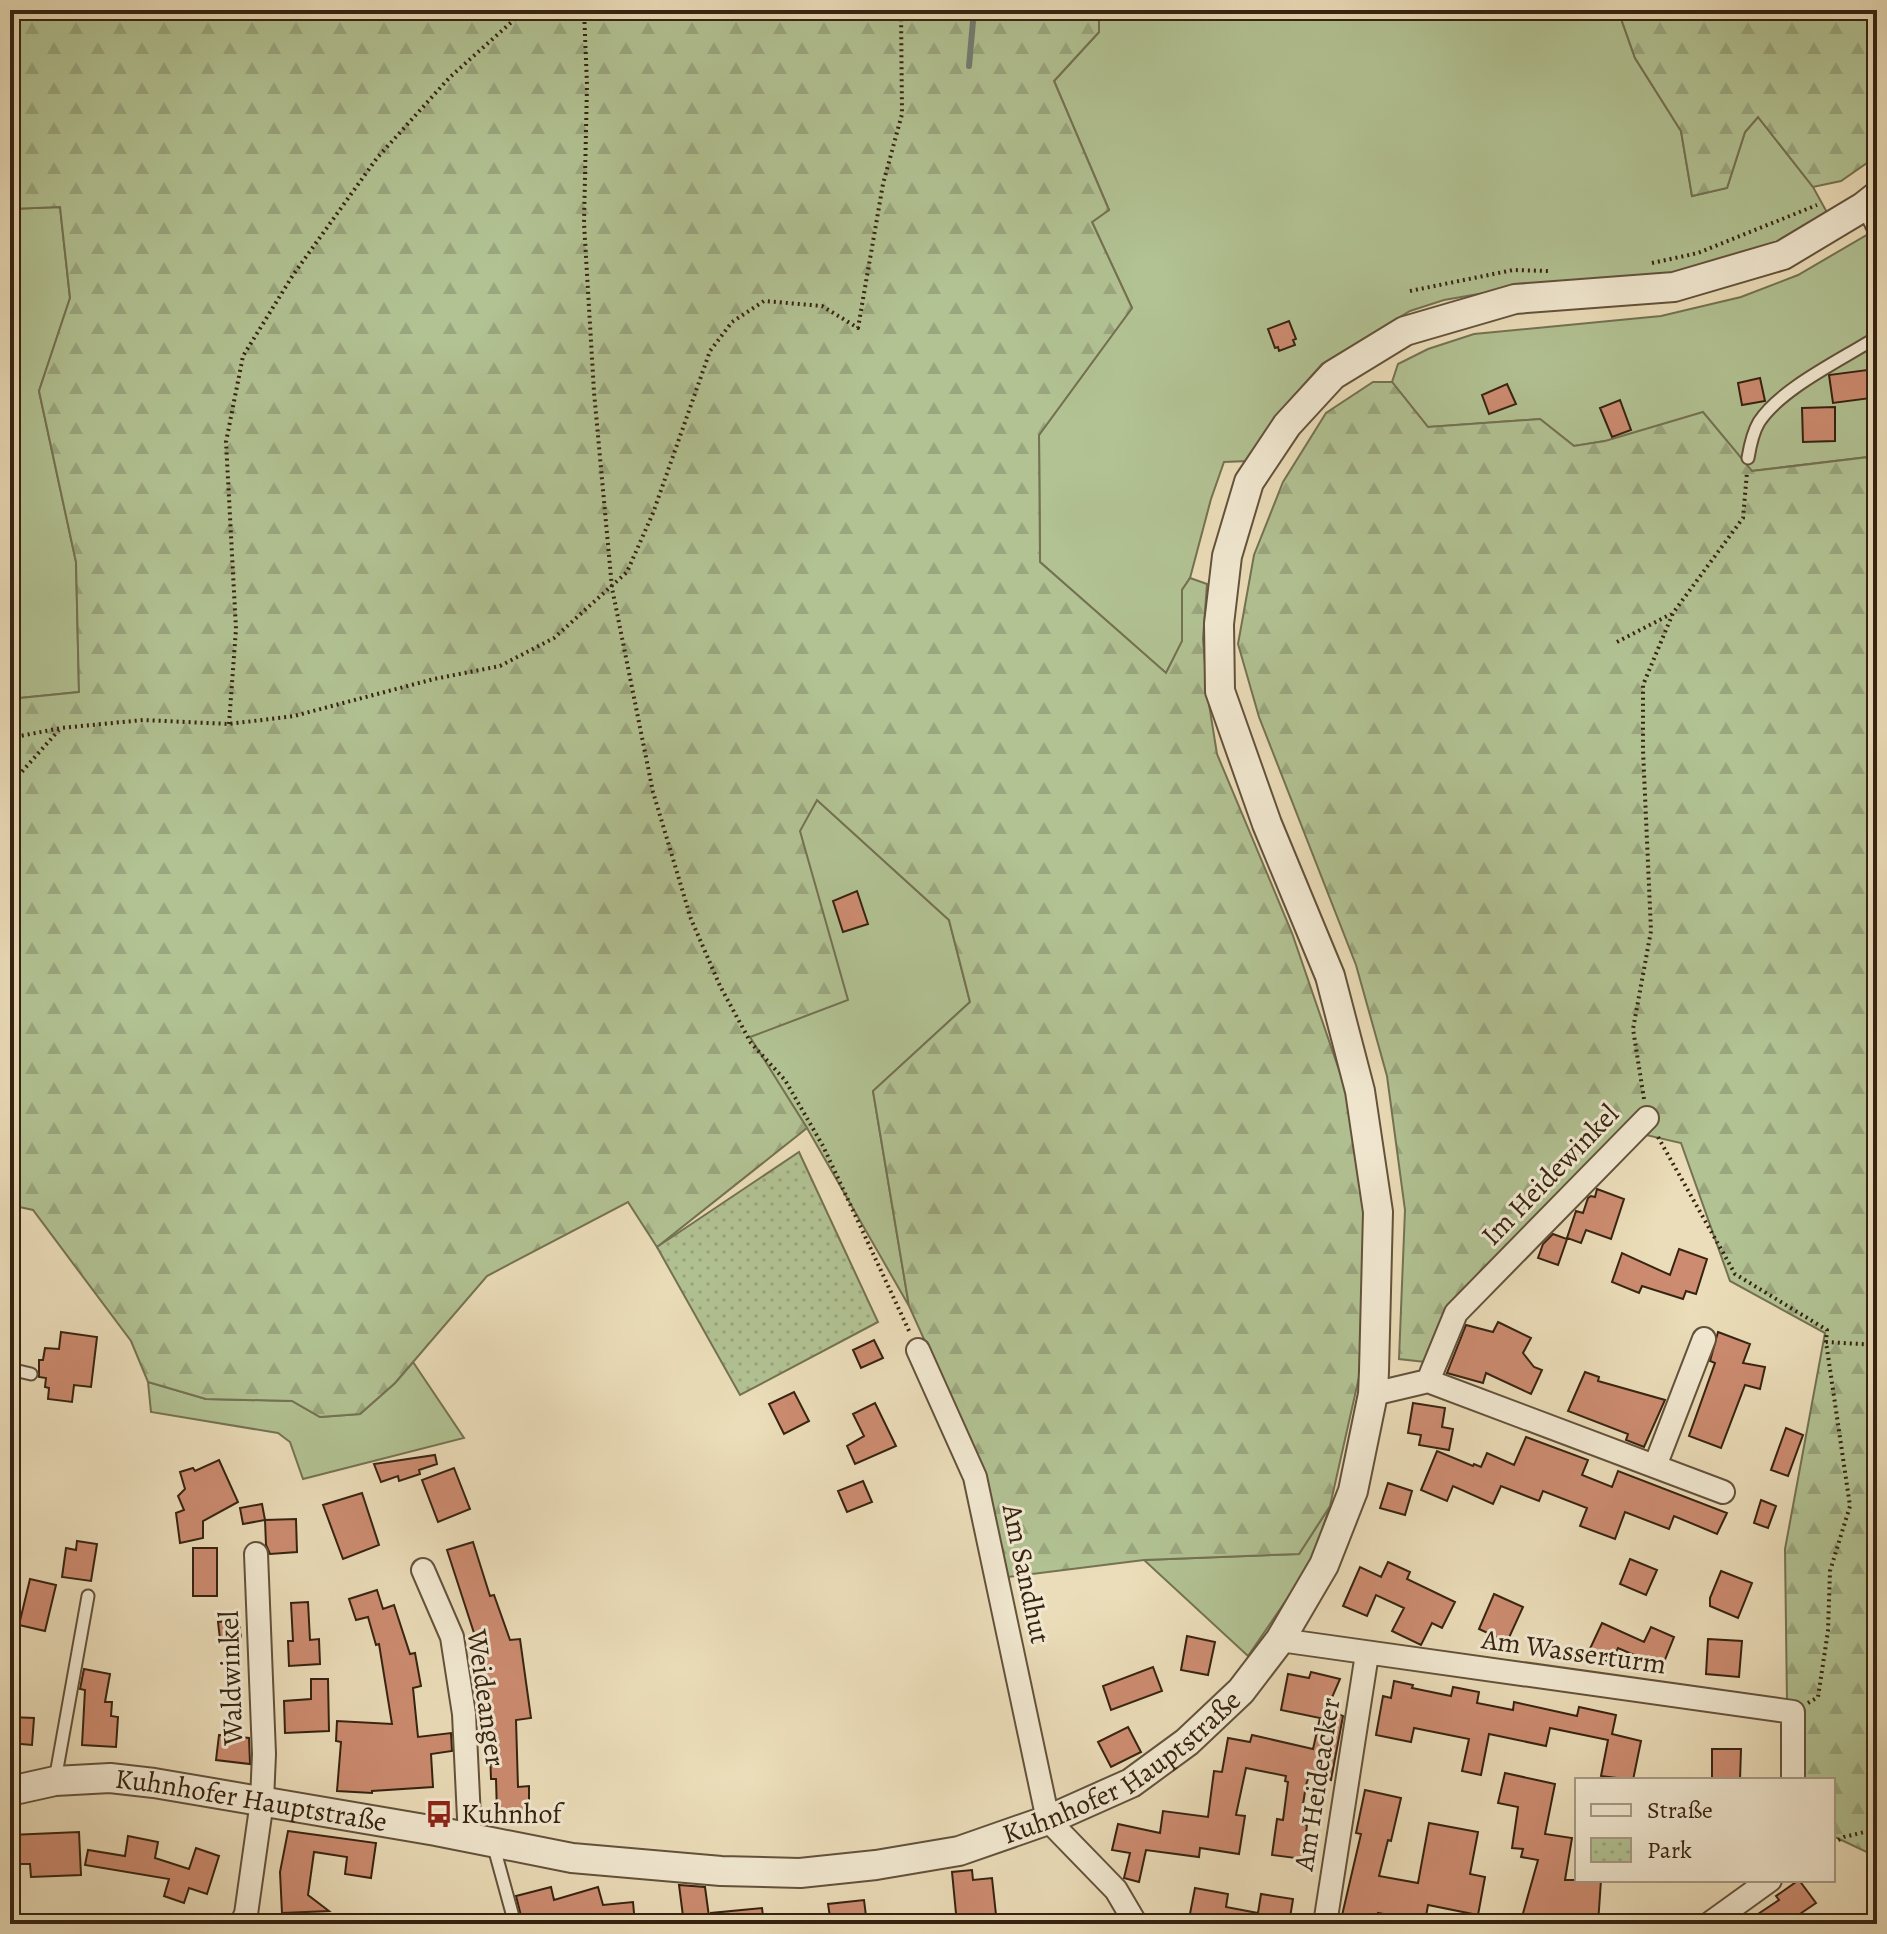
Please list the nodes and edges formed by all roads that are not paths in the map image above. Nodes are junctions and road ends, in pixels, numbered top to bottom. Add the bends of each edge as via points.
1 (1870, 202) edge
2 (1877, 237) edge
3 (1877, 337) edge
4 (1748, 458) road end
5 (1647, 1118) road end
6 (1704, 1339) dead end
7 (918, 1350) road end
8 (10, 1369) edge
9 (31, 1374) dead end
10 (1428, 1381) junction
11 (1373, 1394) junction
12 (1655, 1466) junction
13 (1723, 1492) dead end
14 (256, 1554) dead end
15 (423, 1570) dead end
16 (88, 1596) dead end
17 (1280, 1640) junction
18 (1367, 1654) junction
19 (1793, 1778) edge
20 (55, 1781) junction
21 (10, 1791) edge
22 (262, 1801) junction
23 (1048, 1820) junction
24 (482, 1841) junction
25 (1767, 1882) edge
26 (248, 1921) edge
27 (515, 1924) edge
28 (1136, 1924) edge
29 (1325, 1924) edge
30 (1709, 1924) edge

1 - 2 lane
1 - 11 street, Kuhnhofer Hauptstraße via 1783,255 1674,287 1515,299 1405,331 1333,375 1287,425 1249,482 1227,556 1219,624 1220,691 1267,824 1330,976 1360,1091 1378,1212
3 - 4 lane via 1769,409 1757,424
5 - 10 street, Im Heidewinkel via 1456,1313
6 - 12 street
7 - 23 street, Am Sandhut via 975,1477
8 - 9 lane
10 - 11 street
10 - 12 street
11 - 17 street, Kuhnhofer Hauptstraße via 1353,1491 1324,1565
12 - 13 street
14 - 22 street, Waldwinkel
15 - 24 street, Weideanger via 452,1637
16 - 20 lane
17 - 18 street, Am Wasserturm
17 - 23 street, Kuhnhofer Hauptstraße via 1241,1691 1187,1742 1131,1783
18 - 19 street, Am Wasserturm via 1793,1712
18 - 29 street, Am Heideacker
20 - 21 street, Kuhnhofer Hauptstraße
20 - 22 street, Kuhnhofer Hauptstraße via 110,1778
22 - 24 street, Kuhnhofer Hauptstraße
22 - 26 street, Waldwinkel
23 - 24 street, Kuhnhofer Hauptstraße via 959,1851 800,1873 572,1858
23 - 28 street via 1116,1890
24 - 27 lane
25 - 30 street

